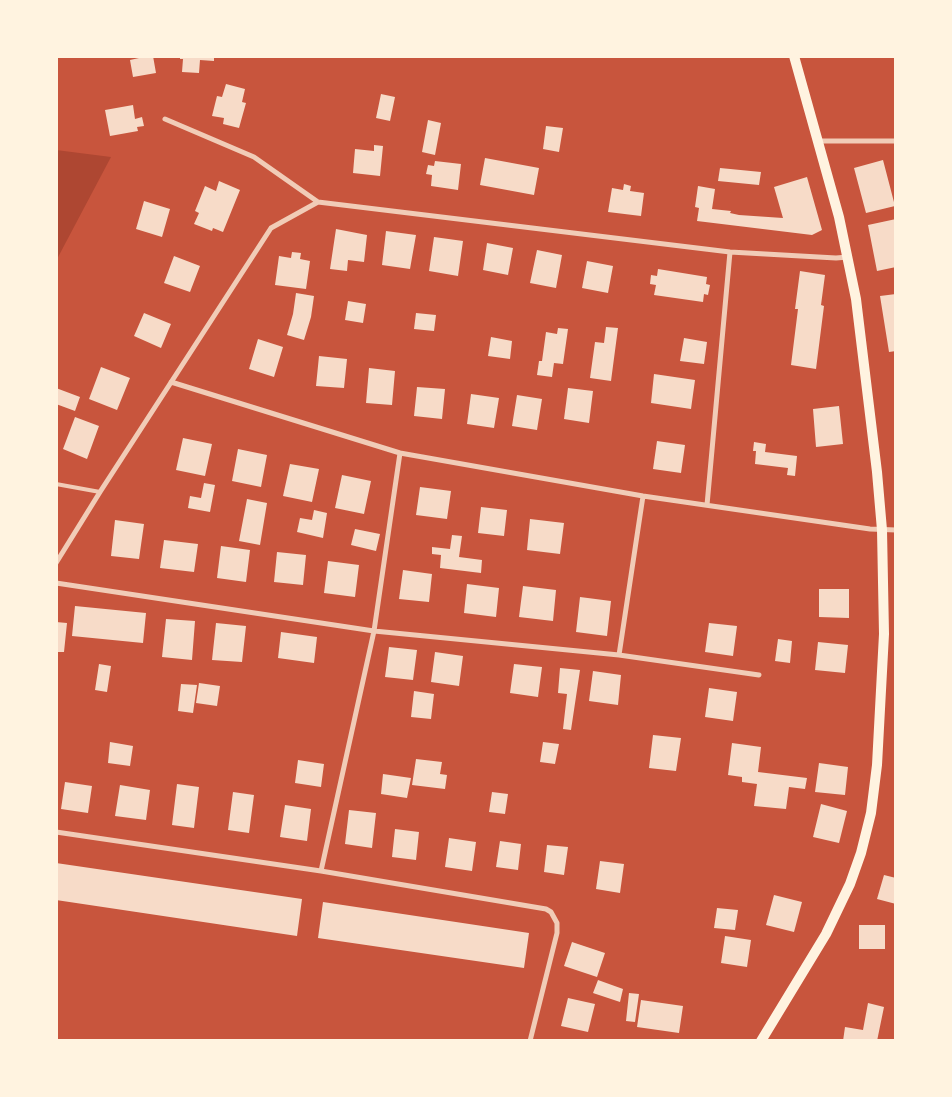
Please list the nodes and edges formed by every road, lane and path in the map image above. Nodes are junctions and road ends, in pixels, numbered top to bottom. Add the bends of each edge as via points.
1 (794, 56) edge
2 (165, 119) dead end
3 (896, 141) edge
4 (818, 142) junction
5 (318, 202) junction
6 (730, 252) junction
7 (848, 257) junction
8 (171, 382) junction
9 (400, 453) junction
10 (56, 484) edge
11 (100, 492) junction
12 (643, 496) junction
13 (707, 505) junction
14 (882, 530) junction
15 (896, 530) edge
16 (56, 563) edge
17 (56, 583) edge
18 (374, 631) junction
19 (619, 655) junction
20 (760, 675) dead end
21 (56, 832) edge
22 (321, 871) junction
23 (530, 1041) edge
24 (761, 1041) edge

1 - 4 main road
2 - 5 street via 254,157
3 - 4 street
4 - 7 main road
5 - 6 street
5 - 8 street via 271,228
6 - 7 street
6 - 13 street
7 - 14 main road
8 - 9 street
8 - 11 street
9 - 12 street
9 - 18 street
10 - 11 lane
11 - 16 street
12 - 13 street
12 - 19 street
13 - 14 street
14 - 15 street
14 - 24 main road via 881,714 876,782 868,827 836,916
17 - 18 street
18 - 19 street
18 - 22 street
19 - 20 street
21 - 22 street
22 - 23 street via 551,912 557,923 557,933

